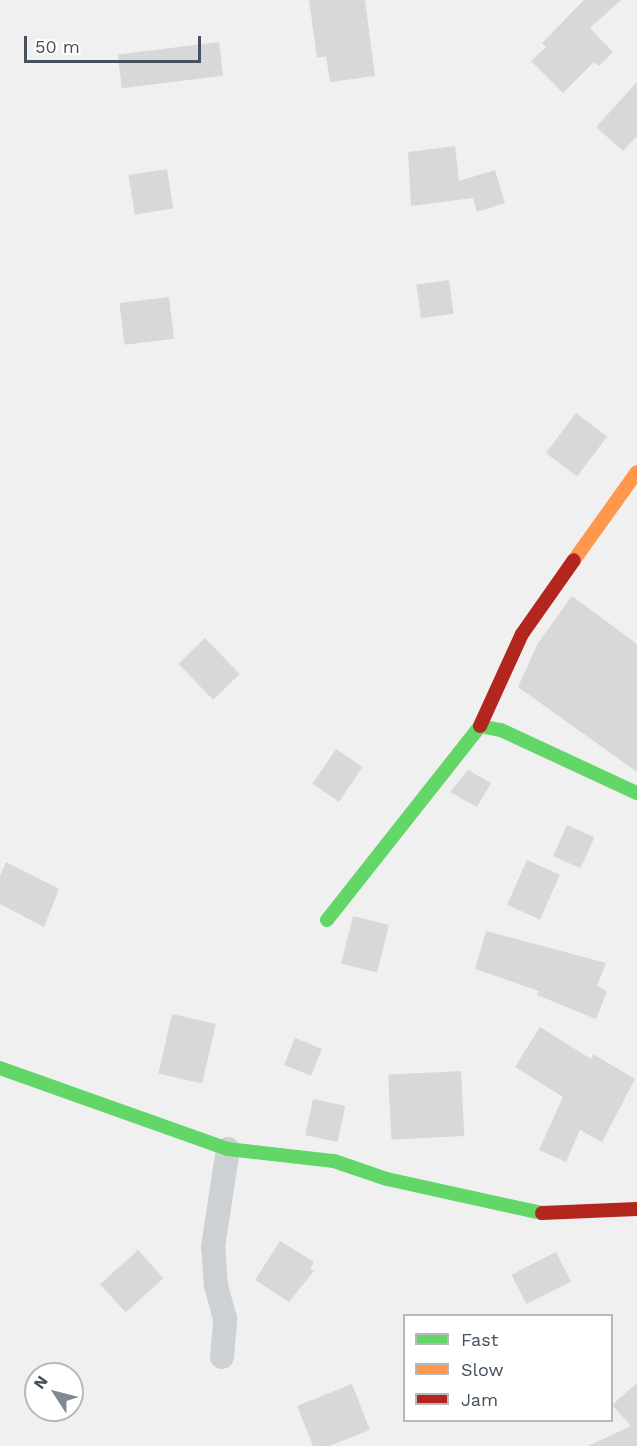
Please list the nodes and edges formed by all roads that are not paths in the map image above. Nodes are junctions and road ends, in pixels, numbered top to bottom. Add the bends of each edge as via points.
1 (637, 472) edge
2 (480, 726) junction
3 (637, 793) edge
4 (327, 920) dead end
5 (0, 1068) edge
6 (228, 1149) junction
7 (637, 1209) edge
8 (222, 1358) dead end

1 - 2 street via 522,634
2 - 3 street via 501,730
2 - 4 street via 388,837
5 - 6 street
6 - 7 street via 334,1161 387,1179 548,1214
6 - 8 street via 213,1247 225,1319

